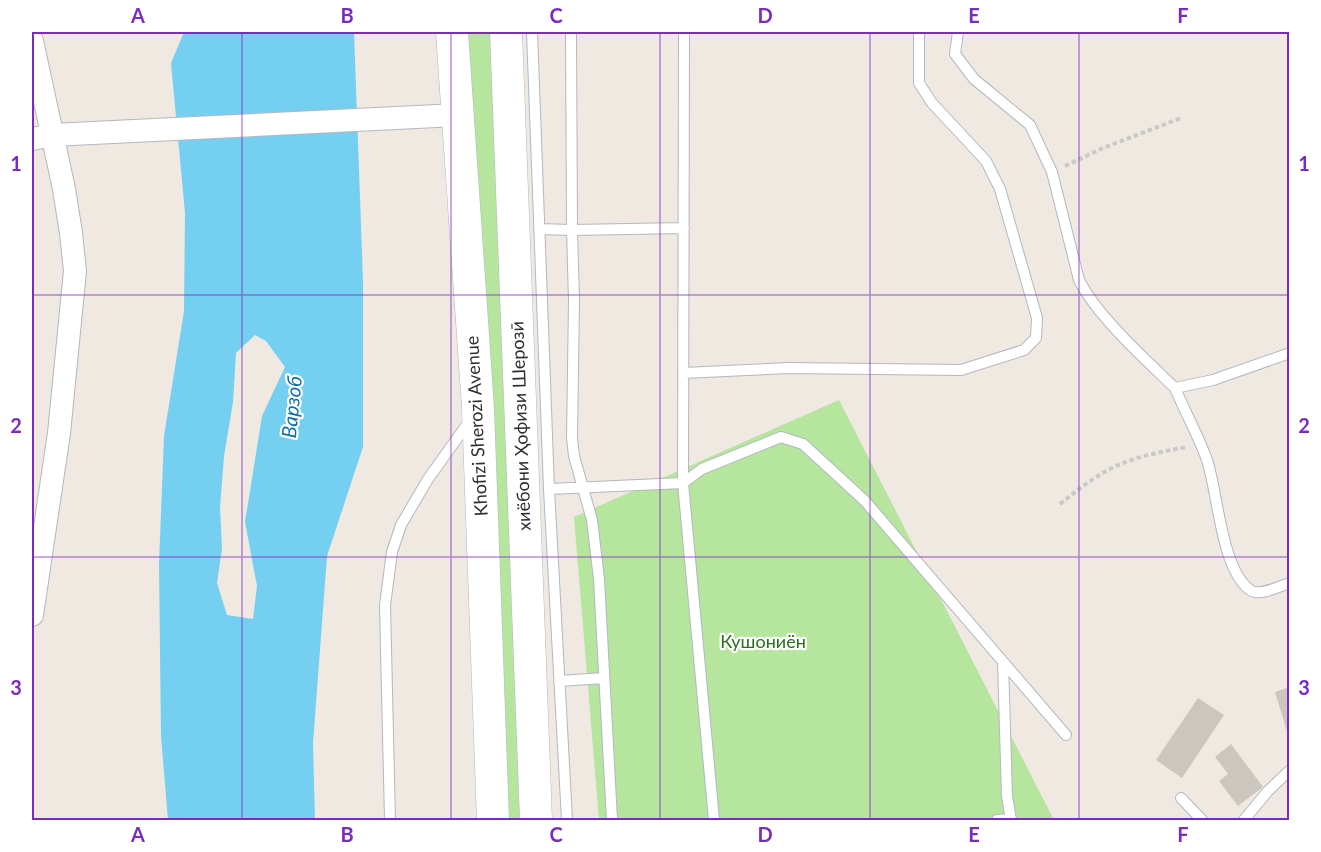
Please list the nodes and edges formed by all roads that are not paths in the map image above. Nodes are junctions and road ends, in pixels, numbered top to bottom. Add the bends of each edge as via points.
1 (452, 32) edge
2 (506, 32) edge
3 (532, 32) edge
4 (571, 32) edge
5 (684, 32) edge
6 (919, 32) edge
7 (958, 32) edge
8 (32, 41) edge
9 (456, 115) junction
10 (42, 137) edge
11 (684, 228) junction
12 (539, 229) junction
13 (572, 230) junction
14 (1290, 353) edge
15 (683, 373) junction
16 (1175, 388) junction
17 (478, 408) junction
18 (683, 483) junction
19 (581, 488) junction
20 (549, 489) junction
21 (1290, 583) edge
22 (32, 615) edge
23 (1003, 662) junction
24 (604, 678) junction
25 (559, 681) junction
26 (1066, 735) dead end
27 (1290, 770) edge
28 (1181, 798) dead end
29 (390, 820) edge
30 (494, 820) edge
31 (536, 820) edge
32 (567, 820) edge
33 (612, 820) edge
34 (714, 820) edge
35 (997, 820) edge
36 (1011, 820) edge
37 (1202, 820) edge
38 (1244, 820) edge

1 - 9 main road, Khofizi Sherozi Avenue
2 - 31 main road, хиёбони Ҳофизи Шерозӣ
3 - 12 lane
4 - 13 lane
5 - 11 lane
6 - 15 lane via 919,83 932,103 986,161 999,189 1037,318 1036,338 1024,350 961,370 788,368
7 - 16 lane via 955,54 974,79 1030,125 1052,172 1079,280 1087,296
8 - 10 street
9 - 10 street
9 - 17 main road, Khofizi Sherozi Avenue
10 - 22 street via 69,222 75,271 59,433
11 - 13 lane
11 - 15 lane
12 - 13 lane
12 - 20 lane
13 - 19 lane via 572,438
14 - 16 lane via 1213,380
15 - 18 lane
16 - 21 lane via 1207,460 1231,562 1251,591 1258,593
17 - 29 lane via 428,479 401,525 392,552 385,605
17 - 30 main road, Khofizi Sherozi Avenue
18 - 19 lane
18 - 23 lane via 702,469 780,437 803,444 865,501
18 - 34 lane
19 - 20 lane
19 - 24 lane via 592,520
20 - 25 lane
23 - 26 lane
23 - 36 lane
24 - 25 lane
24 - 33 lane
25 - 32 lane
27 - 38 lane
28 - 37 lane
35 - 36 lane

